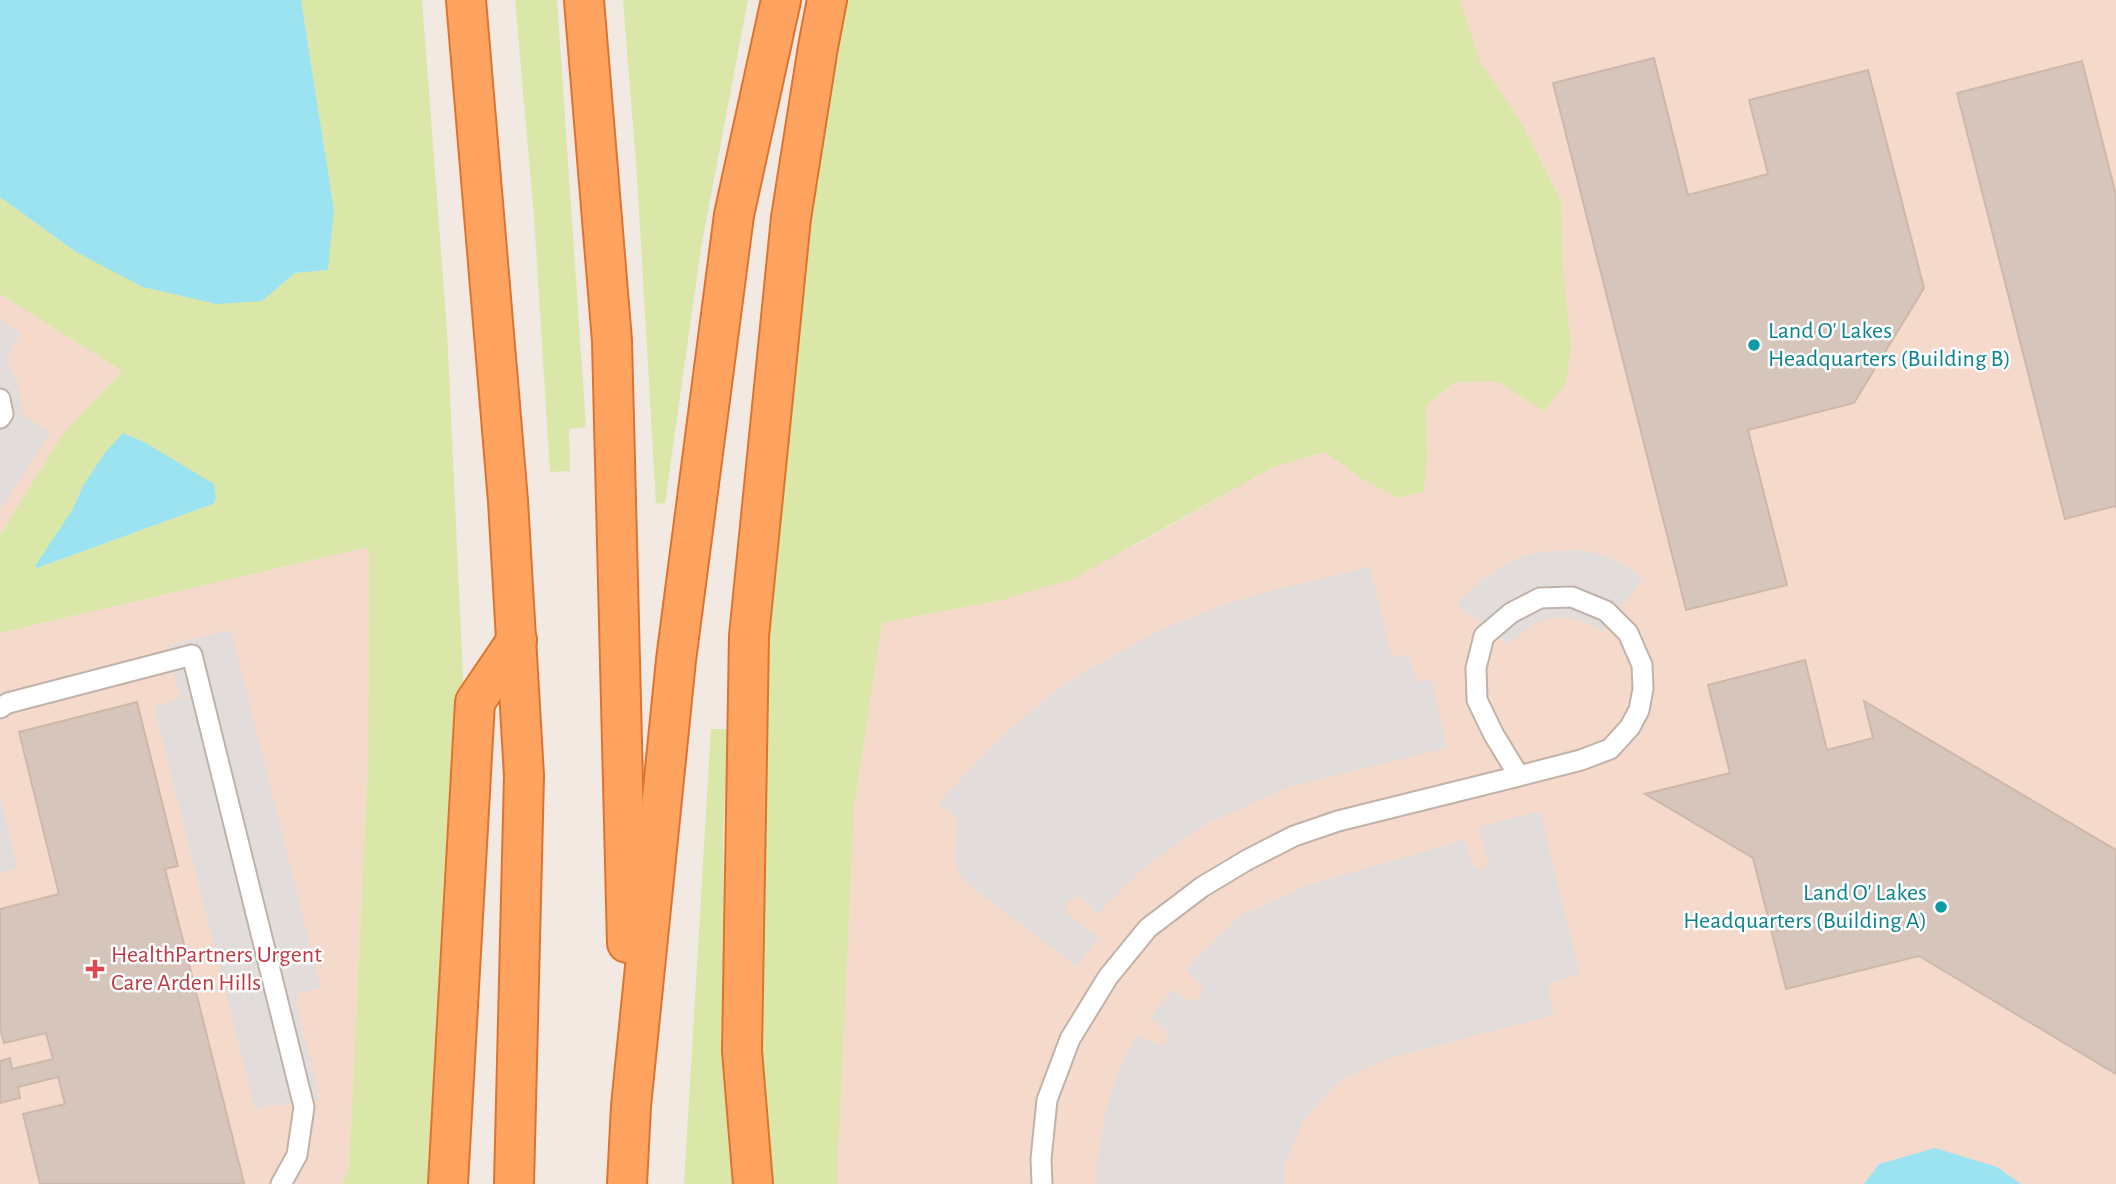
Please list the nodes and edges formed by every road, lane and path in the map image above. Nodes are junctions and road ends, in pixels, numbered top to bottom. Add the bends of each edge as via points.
1 (466, 0) edge
2 (584, 0) edge
3 (781, 0) edge
4 (827, 0) edge
5 (0, 399) edge
6 (0, 418) edge
7 (517, 640) junction
8 (0, 708) edge
9 (1519, 776) junction
10 (631, 1106) junction
11 (281, 1184) edge
12 (449, 1184) edge
13 (514, 1184) edge
14 (627, 1184) edge
15 (753, 1184) edge
16 (1041, 1184) edge

1 - 7 highway
2 - 10 highway via 612,341
3 - 10 highway via 734,215 676,660
4 - 15 highway via 791,218 749,636 742,1051
5 - 6 lane
7 - 12 highway via 475,702
7 - 13 highway via 524,776
8 - 11 lane via 8,702 192,655 304,1107 297,1155
9 - 9 lane via 1477,700 1476,668 1484,636 1511,613 1539,598 1572,597 1606,611 1628,633 1642,665 1639,710 1610,749
9 - 16 lane via 1294,836 1202,887 1148,928 1108,977 1070,1038 1047,1100
10 - 14 highway

